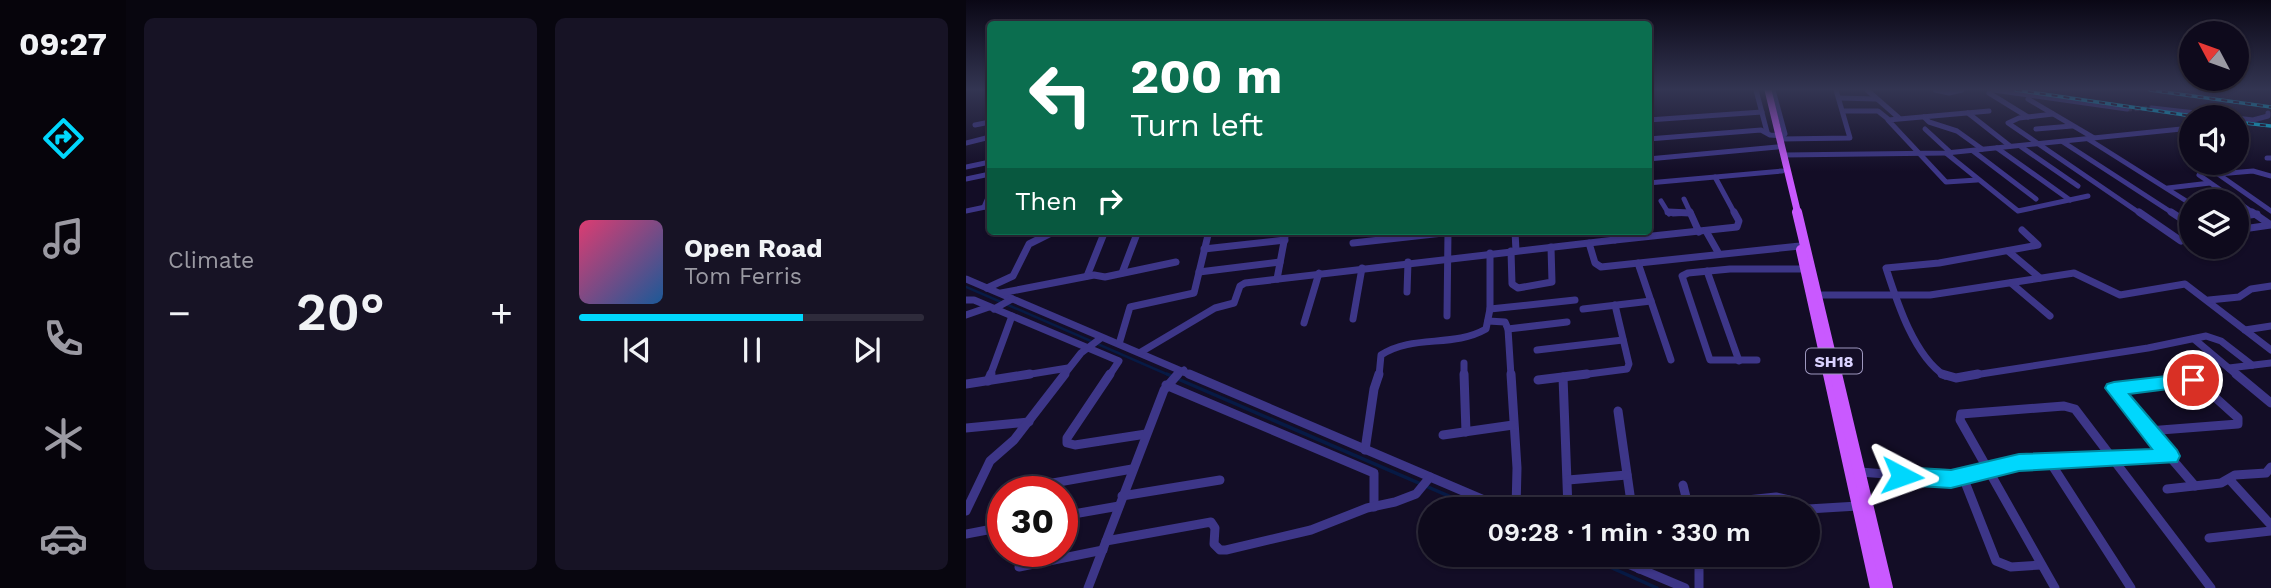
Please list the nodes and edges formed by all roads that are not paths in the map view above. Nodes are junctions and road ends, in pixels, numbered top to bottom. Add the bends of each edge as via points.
1 (1684, 117) edge
2 (1765, 117) edge
3 (1769, 117) edge
4 (1774, 117) edge
5 (1845, 117) edge
6 (1913, 117) edge
7 (1924, 117) edge
8 (1974, 117) edge
9 (2027, 117) edge
10 (2059, 117) edge
11 (1899, 118) joint
12 (1888, 119) joint
13 (1652, 120) edge
14 (987, 123) edge
15 (975, 125) dead end
16 (2073, 125) junction
17 (1926, 129) dead end
18 (2036, 129) dead end
19 (2179, 129) edge
20 (987, 137) edge
21 (1652, 139) edge
22 (1777, 139) junction
23 (2091, 139) junction
24 (2062, 142) junction
25 (966, 144) edge
26 (2037, 144) junction
27 (2010, 146) junction
28 (2019, 146) junction
29 (1997, 148) junction
30 (1982, 149) junction
31 (1973, 151) junction
32 (1948, 153) junction
33 (1917, 154) junction
34 (1652, 158) edge
35 (987, 163) edge
36 (966, 167) edge
37 (1782, 171) junction
38 (987, 175) edge
39 (2199, 175) dead end
40 (2271, 176) edge
41 (1716, 177) junction
42 (966, 179) edge
43 (1977, 180) junction
44 (1652, 183) edge
45 (2210, 183) junction
46 (2078, 186) dead end
47 (2168, 188) junction
48 (2219, 189) edge
49 (2088, 196) dead end
50 (2179, 196) edge
51 (2036, 199) dead end
52 (1684, 200) dead end
53 (2071, 200) junction
54 (1661, 201) dead end
55 (987, 207) edge
56 (2249, 209) edge
57 (966, 211) edge
58 (2271, 211) edge
59 (1690, 213) junction
60 (2257, 214) junction
61 (2249, 216) edge
62 (2179, 218) edge
63 (2249, 228) edge
64 (2022, 230) dead end
65 (1702, 231) junction
66 (1047, 235) edge
67 (1103, 235) edge
68 (1136, 235) edge
69 (1208, 235) edge
70 (1286, 235) edge
71 (1425, 235) edge
72 (1452, 235) edge
73 (1515, 235) edge
74 (1614, 235) edge
75 (1285, 240) junction
76 (1615, 240) junction
77 (2179, 240) edge
78 (1353, 243) dead end
79 (1589, 243) junction
80 (1800, 246) junction
81 (1551, 247) junction
82 (1204, 249) junction
83 (1513, 251) junction
84 (2008, 251) junction
85 (1490, 253) junction
86 (1719, 254) junction
87 (1448, 258) junction
88 (1176, 262) dead end
89 (1280, 262) junction
90 (1408, 262) junction
91 (1638, 263) junction
92 (1362, 268) junction
93 (1805, 269) junction
94 (1707, 271) junction
95 (1199, 272) junction
96 (1122, 273) junction
97 (1319, 274) junction
98 (1087, 276) junction
99 (2040, 278) junction
100 (966, 279) edge
101 (1277, 279) junction
102 (2011, 283) junction
103 (2271, 286) edge
104 (987, 288) junction
105 (1407, 292) dead end
106 (1000, 293) junction
107 (1818, 295) junction
108 (1895, 297) junction
109 (966, 300) edge
110 (1575, 300) dead end
111 (2208, 300) junction
112 (1651, 301) junction
113 (1000, 304) junction
114 (1615, 305) junction
115 (1490, 309) junction
116 (1583, 309) dead end
117 (966, 315) edge
118 (1012, 316) junction
119 (1447, 316) dead end
120 (2050, 316) dead end
121 (1353, 319) dead end
122 (1488, 320) junction
123 (1567, 322) dead end
124 (1304, 323) dead end
125 (2271, 326) edge
126 (1508, 329) junction
127 (2245, 330) junction
128 (2194, 339) junction
129 (1623, 340) junction
130 (1094, 342) junction
131 (1119, 344) junction
132 (1537, 349) dead end
133 (2271, 351) edge
134 (1141, 352) junction
135 (1757, 359) dead end
136 (1671, 360) dead end
137 (1739, 361) junction
138 (1464, 363) dead end
139 (2271, 363) edge
140 (2252, 365) junction
141 (1068, 368) junction
142 (2229, 368) junction
143 (1175, 377) junction
144 (1563, 377) junction
145 (1538, 380) dead end
146 (988, 381) junction
147 (966, 384) edge
148 (2271, 403) edge
149 (1618, 411) dead end
150 (1030, 422) junction
151 (1513, 425) junction
152 (966, 428) edge
153 (2148, 431) junction
154 (1466, 432) junction
155 (1146, 434) junction
156 (1443, 435) dead end
157 (1365, 450) junction
158 (2170, 456) junction
159 (2113, 460) junction
160 (2050, 462) junction
161 (2271, 467) edge
162 (1132, 469) junction
163 (1988, 469) junction
164 (1860, 472) junction
165 (1627, 475) junction
166 (1963, 477) junction
167 (1078, 479) edge
168 (2229, 479) junction
169 (1220, 480) dead end
170 (1568, 481) junction
171 (1426, 483) junction
172 (1683, 485) dead end
173 (2195, 486) junction
174 (2167, 489) dead end
175 (1469, 497) edge
176 (1517, 497) edge
177 (1569, 497) edge
178 (1630, 497) edge
179 (1686, 497) edge
180 (1121, 501) junction
181 (1858, 506) junction
182 (1374, 507) junction
183 (1820, 508) edge
184 (966, 511) edge
185 (1078, 512) edge
186 (2269, 521) edge
187 (987, 530) edge
188 (2271, 531) edge
189 (966, 534) edge
190 (2209, 538) dead end
191 (1104, 546) junction
192 (1078, 552) edge
193 (2041, 565) junction
194 (1634, 567) edge
195 (1699, 567) edge
196 (1639, 569) joint
197 (1088, 588) edge
198 (1685, 588) edge
199 (1699, 588) edge
200 (1876, 588) edge
201 (1887, 588) edge
202 (2055, 588) edge
203 (2132, 588) edge
204 (2211, 588) edge

1 - 13 street
2 - 22 street
3 - 22 main road, SH18
4 - 22 main road, SH18
5 - 22 street via 1850,138
6 - 11 street
7 - 30 street via 1954,128
8 - 27 street
9 - 26 street via 2008,123
10 - 16 street
11 - 12 street
12 - 33 street
14 - 15 street
16 - 18 street
16 - 23 street
17 - 32 street
19 - 23 street
20 - 25 street
21 - 22 street via 1758,130
22 - 33 street
22 - 34 street
22 - 37 main road, SH18
22 - 107 main road, SH18
23 - 24 street
23 - 47 street
24 - 26 street
24 - 62 street
26 - 28 street
26 - 77 street
27 - 28 street
27 - 29 street
28 - 46 street
29 - 30 street
29 - 53 street
30 - 31 street
31 - 32 street
31 - 51 street
32 - 33 street
32 - 43 street
33 - 43 street via 1949,183
35 - 36 street
37 - 41 street
37 - 80 main road, SH18
38 - 42 street
39 - 45 street
40 - 58 street via 2253,171 2218,174
41 - 44 street
41 - 65 street via 1740,225
43 - 53 street via 2018,211
45 - 47 street
45 - 48 street
47 - 50 street
49 - 53 street
52 - 59 street
54 - 59 street via 1669,214
55 - 57 street
56 - 60 street
59 - 65 street
60 - 61 street
60 - 63 street via 2271,225
64 - 84 street via 2038,245
65 - 76 street
65 - 86 street
66 - 104 street via 1029,244 1011,278
67 - 98 street
68 - 96 street
69 - 82 street
70 - 75 street
71 - 78 street
72 - 87 street
73 - 83 street
74 - 76 street
75 - 82 street
75 - 89 street
76 - 79 street
79 - 81 street
79 - 91 street via 1597,266
80 - 86 street
80 - 93 main road, SH18
81 - 83 street
81 - 83 street via 1552,282 1518,288 1512,284
82 - 95 street
83 - 85 street
84 - 99 street
84 - 108 street via 1888,267
85 - 87 street
85 - 115 street
86 - 91 street
87 - 90 street
87 - 119 street
88 - 96 street
89 - 95 street
89 - 101 street
90 - 92 street
90 - 105 street
91 - 112 street
92 - 97 street
92 - 121 street
93 - 94 street
93 - 181 main road, SH18
94 - 137 street
94 - 137 street via 1682,278 1708,357 1716,362
95 - 131 street via 1192,295 1130,307
96 - 98 street
97 - 101 street
97 - 124 street
98 - 106 street
99 - 102 street
99 - 111 street via 2078,273 2126,295 2185,284
100 - 104 street
101 - 134 street via 1241,285 1234,303 1215,308
102 - 108 street
102 - 120 street
103 - 111 street via 2251,289 2239,297
104 - 106 street
106 - 113 street
107 - 108 street
107 - 164 main road, SH18
108 - 128 street via 1933,368 1947,377
109 - 113 street
110 - 115 street
111 - 127 street
112 - 114 street
112 - 136 street
113 - 117 street
113 - 118 street
113 - 130 street
114 - 116 street
114 - 129 street
115 - 122 street
118 - 130 street
118 - 146 street
122 - 126 street via 1505,322
122 - 157 street via 1486,328 1474,335 1419,341 1383,353
123 - 126 street
125 - 127 street
126 - 151 street
127 - 133 street
128 - 140 street via 2217,338
128 - 142 street
129 - 132 street
129 - 144 street via 1627,369
130 - 131 street
130 - 141 street
130 - 155 street via 1120,362 1067,443
131 - 134 street
134 - 143 street
135 - 137 street
138 - 154 street
139 - 140 street
140 - 142 street
141 - 146 street
141 - 150 street
142 - 148 street
143 - 155 street
143 - 157 street
143 - 182 street via 1374,473
144 - 145 street
144 - 170 street
146 - 147 street
149 - 165 street
150 - 152 street
150 - 184 street via 990,461
151 - 154 street
151 - 176 street
153 - 153 street via 2238,424 2240,421 2193,380 2114,388
153 - 158 street
154 - 156 street
155 - 162 street
157 - 171 street
158 - 159 street
158 - 173 street
159 - 160 street
159 - 163 street via 2079,412 2070,407 1961,414 1960,420
159 - 204 street
160 - 163 street
160 - 203 street
161 - 168 street via 2266,473
162 - 167 street
162 - 180 street
163 - 166 street
163 - 193 street
164 - 166 street
164 - 201 main road, SH18
165 - 170 street
165 - 178 street
166 - 193 street via 1997,561 2011,568
168 - 173 street
168 - 186 street
169 - 180 street
170 - 177 street
171 - 175 street
171 - 182 street via 1395,502
172 - 179 street
173 - 174 street
180 - 185 street
180 - 191 street
181 - 183 street
181 - 200 main road, SH18
182 - 191 street via 1311,530 1226,550 1214,544 1212,522
187 - 189 street
188 - 190 street
191 - 192 street
191 - 197 street
193 - 202 street
194 - 196 street
195 - 199 street
196 - 198 street

